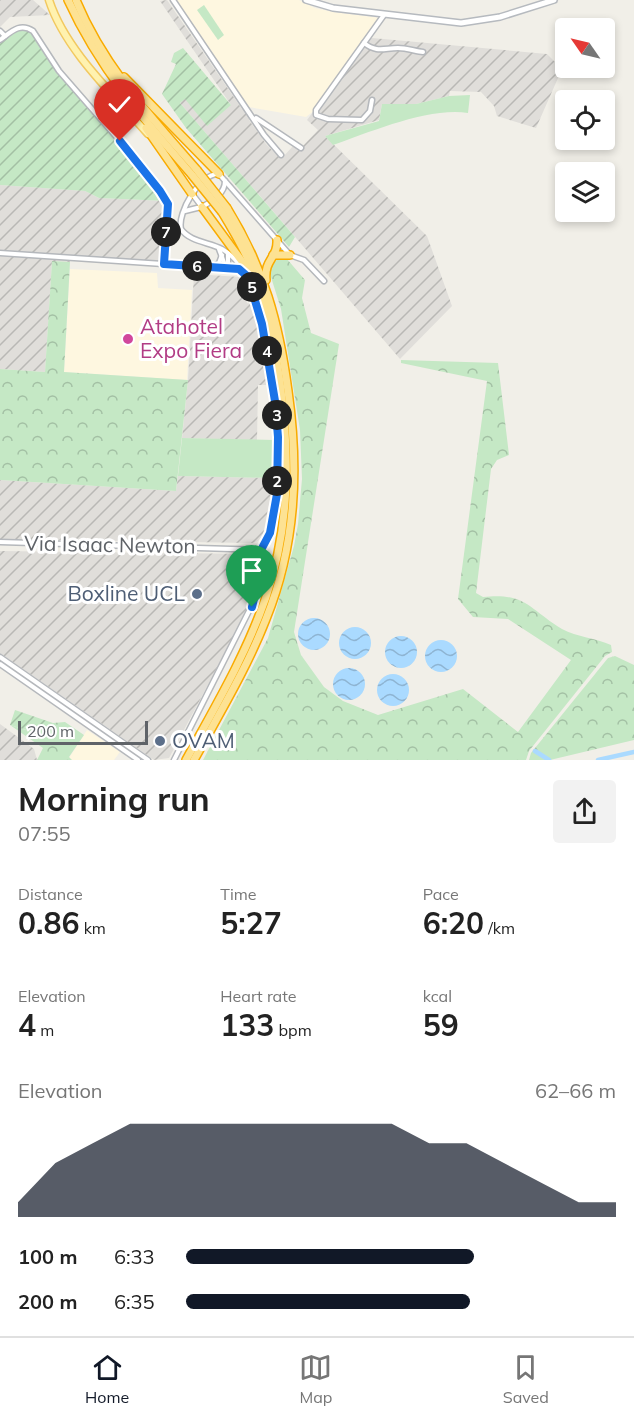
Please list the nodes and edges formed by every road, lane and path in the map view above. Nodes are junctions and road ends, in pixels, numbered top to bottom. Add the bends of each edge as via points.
1 (49, 0) edge
2 (66, 0) edge
3 (78, 0) edge
4 (173, 0) edge
5 (306, 0) edge
6 (555, 0) edge
7 (384, 15) junction
8 (0, 31) edge
9 (5, 36) junction
10 (0, 40) edge
11 (364, 43) junction
12 (99, 46) junction
13 (423, 52) dead end
14 (104, 67) junction
15 (372, 100) dead end
16 (252, 116) junction
17 (276, 132) junction
18 (269, 141) junction
19 (300, 148) dead end
20 (161, 149) junction
21 (281, 155) dead end
22 (195, 172) junction
23 (219, 174) junction
24 (224, 180) junction
25 (221, 193) junction
26 (192, 194) junction
27 (237, 195) junction
28 (202, 207) junction
29 (224, 210) junction
30 (184, 211) junction
31 (277, 240) junction
32 (0, 253) edge
33 (225, 254) junction
34 (273, 255) junction
35 (290, 255) junction
36 (164, 264) junction
37 (212, 267) junction
38 (227, 268) junction
39 (245, 273) junction
40 (324, 281) dead end
41 (268, 291) junction
42 (266, 308) junction
43 (0, 542) edge
44 (261, 550) junction
45 (0, 657) edge
46 (0, 664) edge
47 (138, 760) edge
48 (148, 760) edge
49 (174, 760) edge
50 (186, 760) edge
51 (194, 760) edge

1 - 20 main road via 74,47
2 - 14 highway
3 - 12 highway
4 - 16 street
5 - 7 street via 326,7
6 - 7 street via 470,22
7 - 11 street
8 - 9 street
9 - 10 street
9 - 36 street via 20,27 33,31 59,71 164,195 168,208
11 - 13 street via 370,48
11 - 15 street via 316,115 362,120 370,111
12 - 22 highway via 130,92
12 - 23 highway via 125,79
14 - 20 highway
14 - 22 highway via 145,121
16 - 17 street
16 - 18 street
17 - 18 street
17 - 19 street
18 - 21 street
20 - 26 highway
22 - 29 highway, bridge
23 - 24 street
23 - 26 street via 209,176
24 - 25 street
24 - 27 street
25 - 27 street
25 - 28 street
26 - 28 street
26 - 30 street
27 - 31 street
28 - 30 street
28 - 42 highway via 251,274
29 - 41 highway via 244,236
29 - 42 highway via 250,262
30 - 33 street via 180,222 184,234
31 - 34 highway
31 - 35 street
32 - 36 street
33 - 37 street
33 - 38 street
33 - 39 street
34 - 35 highway
34 - 41 highway via 265,270
35 - 40 street via 304,260
36 - 37 street
37 - 38 street
38 - 39 street
39 - 44 street via 262,324 278,437 277,494 270,533
41 - 51 highway via 283,353 294,432 291,525 266,619
42 - 50 highway via 287,442 280,544 253,630
43 - 44 street, Via Isaac Newton
44 - 49 street via 263,563 252,607
45 - 48 street
46 - 47 street

